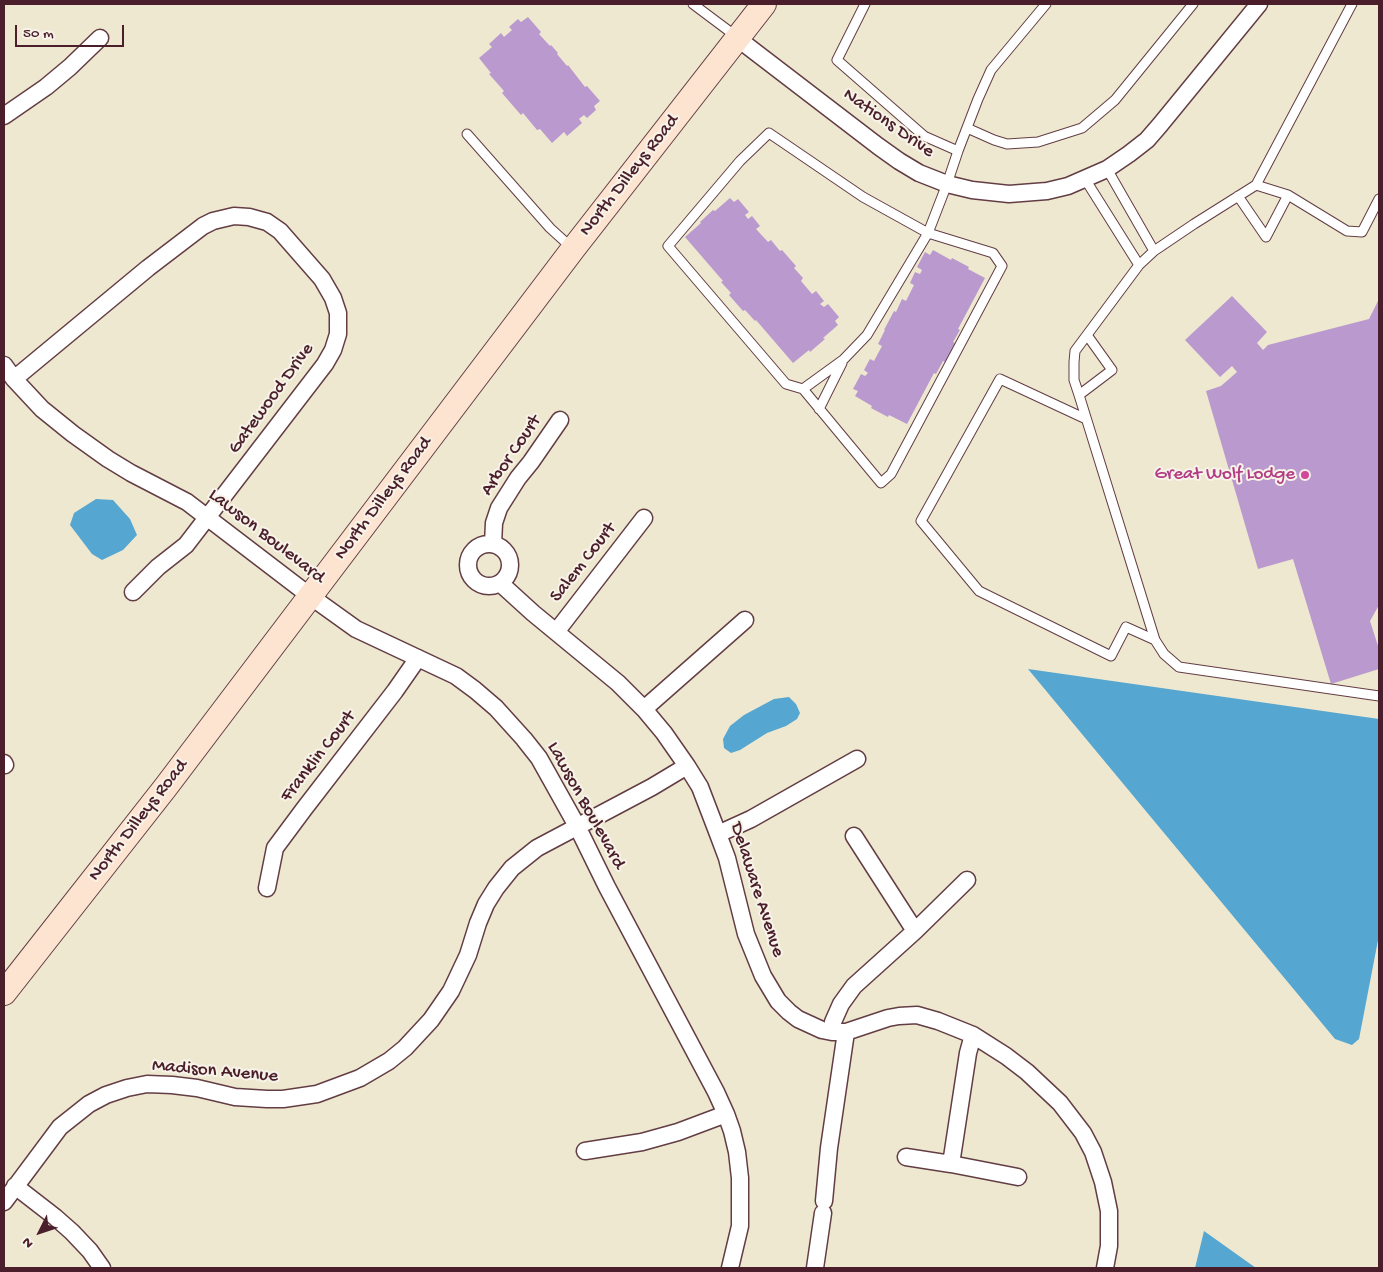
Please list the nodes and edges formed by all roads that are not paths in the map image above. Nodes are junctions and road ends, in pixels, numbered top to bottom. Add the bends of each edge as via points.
1 (692, 4) edge
2 (764, 4) edge
3 (866, 4) edge
4 (1046, 4) edge
5 (1193, 4) edge
6 (1259, 4) edge
7 (1352, 4) edge
8 (100, 38) dead end
9 (737, 38) junction
10 (4, 116) edge
11 (967, 128) junction
12 (467, 134) dead end
13 (958, 151) junction
14 (1107, 169) junction
15 (1086, 179) junction
16 (947, 184) junction
17 (1256, 185) junction
18 (1288, 195) junction
19 (1238, 196) junction
20 (1379, 199) edge
21 (928, 233) junction
22 (573, 249) junction
23 (1154, 251) junction
24 (1139, 265) junction
25 (1087, 335) junction
26 (843, 360) junction
27 (4, 366) edge
28 (14, 379) junction
29 (803, 389) junction
30 (1079, 395) junction
31 (819, 409) junction
32 (1086, 419) junction
33 (560, 420) dead end
34 (208, 518) junction
35 (644, 518) dead end
36 (493, 544) junction
37 (500, 584) junction
38 (133, 592) dead end
39 (310, 596) junction
40 (745, 620) dead end
41 (556, 632) junction
42 (1155, 640) junction
43 (418, 658) junction
44 (1379, 696) edge
45 (644, 709) junction
46 (857, 759) dead end
47 (687, 766) junction
48 (577, 826) junction
49 (718, 834) junction
50 (854, 836) dead end
51 (967, 880) dead end
52 (267, 888) dead end
53 (915, 931) junction
54 (4, 992) edge
55 (839, 1032) junction
56 (973, 1035) junction
57 (726, 1114) junction
58 (585, 1151) dead end
59 (906, 1157) dead end
60 (951, 1164) junction
61 (1018, 1177) dead end
62 (14, 1186) junction
63 (4, 1202) edge
64 (102, 1268) edge
65 (730, 1268) edge
66 (815, 1268) edge
67 (1105, 1268) edge

1 - 9 lane
2 - 9 street, North Dilleys Road
3 - 13 lane via 837,60 924,136
4 - 11 lane via 990,70
5 - 11 lane via 1115,100 1082,128 1038,142 1007,144
6 - 14 street, Nations Drive via 1160,125 1146,140
7 - 17 lane
8 - 10 street via 46,87
9 - 16 street, Nations Drive via 899,161
9 - 22 street, North Dilleys Road
11 - 13 lane
12 - 22 lane via 550,228
13 - 16 lane
14 - 15 street, Nations Drive
14 - 23 lane
15 - 16 street, Nations Drive via 1047,191 1009,194
15 - 24 lane
16 - 21 lane
17 - 18 lane
17 - 19 lane
18 - 19 lane via 1266,237
18 - 20 lane via 1347,231 1362,232
19 - 23 lane
21 - 26 lane via 867,336
21 - 29 lane via 862,197 769,133 740,160 668,246 786,384
21 - 31 lane via 993,253 1002,266 891,474 880,483
22 - 39 street, North Dilleys Road
23 - 24 lane
24 - 25 lane
25 - 30 lane via 1075,350 1074,380
25 - 30 lane via 1112,370
26 - 29 lane
26 - 31 lane
27 - 28 street, Lawson Boulevard
28 - 34 street, Lawson Boulevard via 42,409 73,434 108,459 187,502
28 - 34 street, Gatewood Drive via 203,226 234,216 250,217 267,222 280,231 334,298 338,334 325,364
29 - 31 lane
30 - 32 lane
32 - 42 lane
32 - 42 lane via 1000,379 921,521 979,591 1111,656 1126,626
33 - 36 street, Arbor Court via 499,508
34 - 38 street, Gatewood Drive via 186,545 158,566
34 - 39 street, Lawson Boulevard
35 - 41 street, Salem Court
36 - 37 street via 506,552 509,564 508,574
36 - 37 street via 478,547 471,554 468,570 478,583 487,586
37 - 41 street, Delaware Avenue
39 - 43 street, Lawson Boulevard via 356,629
39 - 54 street, North Dilleys Road via 165,788
40 - 45 street
41 - 45 street, Delaware Avenue
42 - 44 lane via 1164,654 1179,667
43 - 48 street, Lawson Boulevard via 456,676 496,708 539,758
43 - 52 street, Franklin Court via 275,848
45 - 47 street, Delaware Avenue
46 - 49 street
47 - 48 street, Madison Avenue
47 - 49 street, Delaware Avenue via 700,787
48 - 57 street, Lawson Boulevard
48 - 62 street, Madison Avenue via 537,848 512,868 486,904 451,991 431,1020 389,1060 360,1078 317,1094 283,1099 235,1097 197,1088 147,1084 106,1095 60,1127
49 - 55 street, Delaware Avenue via 746,934 763,976 778,1001 798,1019 822,1030
50 - 53 street
51 - 53 street
53 - 55 street via 854,986 833,1022
55 - 56 street via 888,1018 917,1015
55 - 66 street via 824,1207
56 - 60 street
56 - 67 street via 1028,1072 1083,1133 1093,1152 1109,1211
57 - 58 street via 651,1140
57 - 65 street, Lawson Boulevard via 737,1152 740,1178 740,1226
59 - 60 street
60 - 61 street
62 - 63 street, Madison Avenue
62 - 64 street via 72,1232

